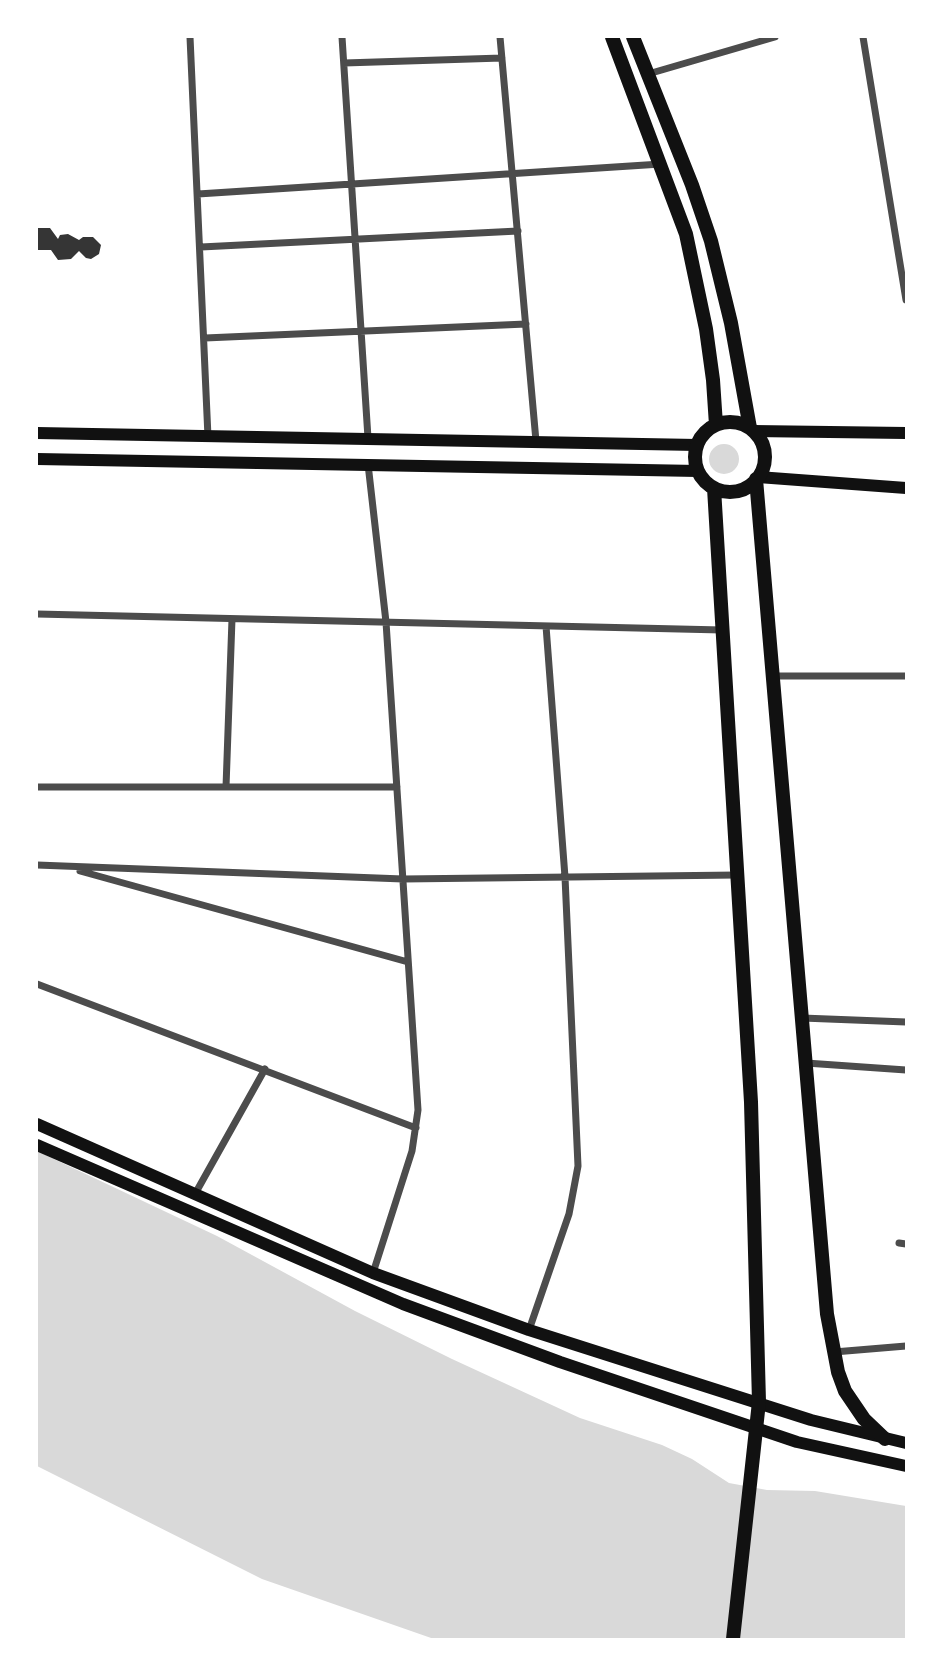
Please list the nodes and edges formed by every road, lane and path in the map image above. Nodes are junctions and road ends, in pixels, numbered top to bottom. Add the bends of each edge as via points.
1 (190, 37) edge
2 (342, 37) edge
3 (500, 37) edge
4 (612, 37) edge
5 (633, 37) edge
6 (775, 37) edge
7 (863, 37) edge
8 (502, 58) junction
9 (344, 63) junction
10 (648, 74) junction
11 (661, 164) junction
12 (513, 174) junction
13 (352, 184) junction
14 (198, 194) junction
15 (518, 231) junction
16 (356, 239) junction
17 (201, 247) junction
18 (906, 300) edge
19 (526, 324) junction
20 (362, 331) junction
21 (205, 338) junction
22 (716, 425) junction
23 (751, 429) junction
24 (37, 433) edge
25 (906, 433) edge
26 (267, 436) junction
27 (208, 437) junction
28 (368, 438) junction
29 (536, 442) junction
30 (697, 445) junction
31 (37, 459) edge
32 (266, 462) junction
33 (368, 464) junction
34 (698, 471) junction
35 (757, 478) junction
36 (714, 488) junction
37 (906, 488) edge
38 (37, 614) edge
39 (232, 618) junction
40 (386, 622) junction
41 (546, 626) junction
42 (724, 630) junction
43 (773, 676) junction
44 (906, 676) edge
45 (37, 787) edge
46 (226, 787) junction
47 (397, 787) junction
48 (37, 865) edge
49 (65, 867) junction
50 (737, 875) junction
51 (565, 877) junction
52 (403, 879) junction
53 (408, 962) junction
54 (37, 984) edge
55 (802, 1018) junction
56 (906, 1022) edge
57 (806, 1063) junction
58 (265, 1069) junction
59 (906, 1070) edge
60 (37, 1124) edge
61 (416, 1128) junction
62 (37, 1144) edge
63 (195, 1194) junction
64 (373, 1273) junction
65 (529, 1330) junction
66 (906, 1346) edge
67 (834, 1352) junction
68 (759, 1402) junction
69 (756, 1427) junction
70 (885, 1439) junction
71 (906, 1443) edge
72 (906, 1466) edge
73 (733, 1639) edge

1 - 14 street
2 - 9 street
3 - 8 street
4 - 11 main road
5 - 10 main road
6 - 10 street
7 - 18 street
8 - 9 street
8 - 12 street
9 - 13 street
10 - 23 main road via 711,242
11 - 12 street
11 - 22 main road via 697,282
12 - 13 street
12 - 15 street
13 - 14 street
13 - 16 street
14 - 17 street
15 - 16 street
15 - 19 street
16 - 17 street
16 - 20 street
17 - 21 street
19 - 20 street
19 - 29 street
20 - 21 street
20 - 28 street
21 - 27 street
22 - 23 main road via 739,423
22 - 30 main road
23 - 25 main road
23 - 35 main road via 760,439 764,458
24 - 27 main road
26 - 27 main road
26 - 28 main road
26 - 32 main road
28 - 29 main road
29 - 30 main road
30 - 34 main road
31 - 32 main road
32 - 33 main road
33 - 34 main road
33 - 40 street
34 - 36 main road
35 - 36 main road via 736,491
35 - 37 main road
35 - 43 main road
36 - 42 main road
38 - 39 street
39 - 40 street
39 - 46 street
40 - 41 street
40 - 47 street
41 - 42 street
41 - 51 street
42 - 50 main road
43 - 44 street
43 - 55 main road
45 - 46 street
46 - 47 street
47 - 52 street
48 - 49 street
49 - 52 street
49 - 53 street
50 - 51 street
50 - 68 main road via 751,1102
51 - 52 street
51 - 65 street via 578,1166 569,1214
52 - 53 street
53 - 61 street
54 - 58 street
55 - 56 street
55 - 57 main road
57 - 59 street
57 - 67 main road
58 - 61 street
58 - 63 street
60 - 63 main road
61 - 64 street
62 - 69 main road via 403,1304
63 - 64 main road
64 - 65 main road
65 - 68 main road
66 - 67 street
67 - 70 main road via 851,1402
68 - 69 main road
68 - 70 main road
69 - 72 main road
69 - 73 main road
70 - 71 main road

